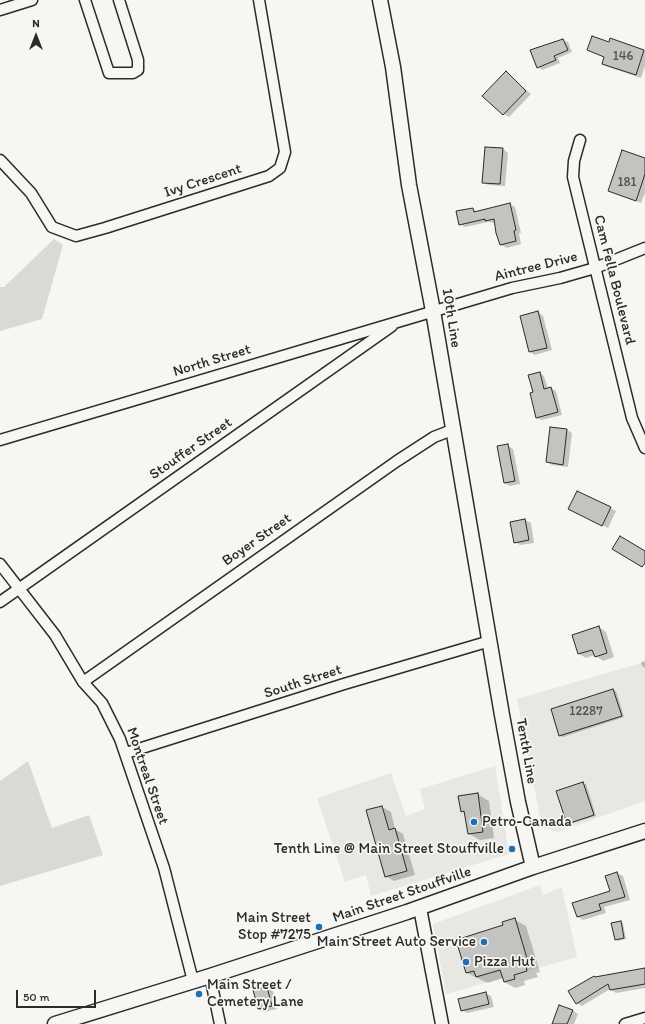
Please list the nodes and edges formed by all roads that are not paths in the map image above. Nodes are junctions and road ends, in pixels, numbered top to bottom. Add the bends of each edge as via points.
1 (32, 0) edge
2 (85, 0) edge
3 (119, 0) edge
4 (258, 0) edge
5 (380, 0) edge
6 (0, 10) edge
7 (580, 140) dead end
8 (0, 160) edge
9 (645, 248) edge
10 (595, 268) junction
11 (433, 311) junction
12 (398, 322) junction
13 (452, 430) junction
14 (0, 440) edge
15 (645, 448) edge
16 (0, 564) edge
17 (18, 589) junction
18 (0, 602) edge
19 (490, 641) junction
20 (83, 682) junction
21 (126, 753) junction
22 (645, 831) edge
23 (533, 867) junction
24 (420, 908) junction
25 (210, 976) junction
26 (194, 981) junction
27 (645, 1018) edge
28 (55, 1024) edge
29 (220, 1024) edge
30 (442, 1024) edge
31 (625, 1024) edge

1 - 6 street
2 - 3 street via 109,72 133,73 138,70 138,60
4 - 8 street, Ivy Crescent via 285,152 280,168 268,176 76,236 52,227 31,193
5 - 11 main road, 10th Line via 393,67 409,185
7 - 10 street, Cam Fella Boulevard via 573,177
9 - 10 street, Aintree Drive
10 - 11 street, Aintree Drive
10 - 15 street, Cam Fella Boulevard via 632,418
11 - 12 street, North Street
11 - 13 main road, 10th Line
12 - 14 street, North Street
12 - 17 street, Stouffer Street
13 - 19 main road, 10th Line
13 - 20 street, Boyer Street via 434,437 397,461
16 - 17 street, Montreal Street
17 - 18 street, Stouffer Street
17 - 20 street, Montreal Street via 55,635
19 - 21 street, South Street
19 - 23 main road, Tenth Line via 518,802
20 - 21 street, Montreal Street via 102,703
21 - 26 street, Montreal Street via 164,868
22 - 23 main road, Main Street Stouffville
23 - 24 main road, Main Street Stouffville
24 - 25 main road, Main Street Stouffville
24 - 30 street
25 - 26 main road, Main Street Stouffville
25 - 29 street
26 - 28 main road, Main Street Stouffville
27 - 31 street

